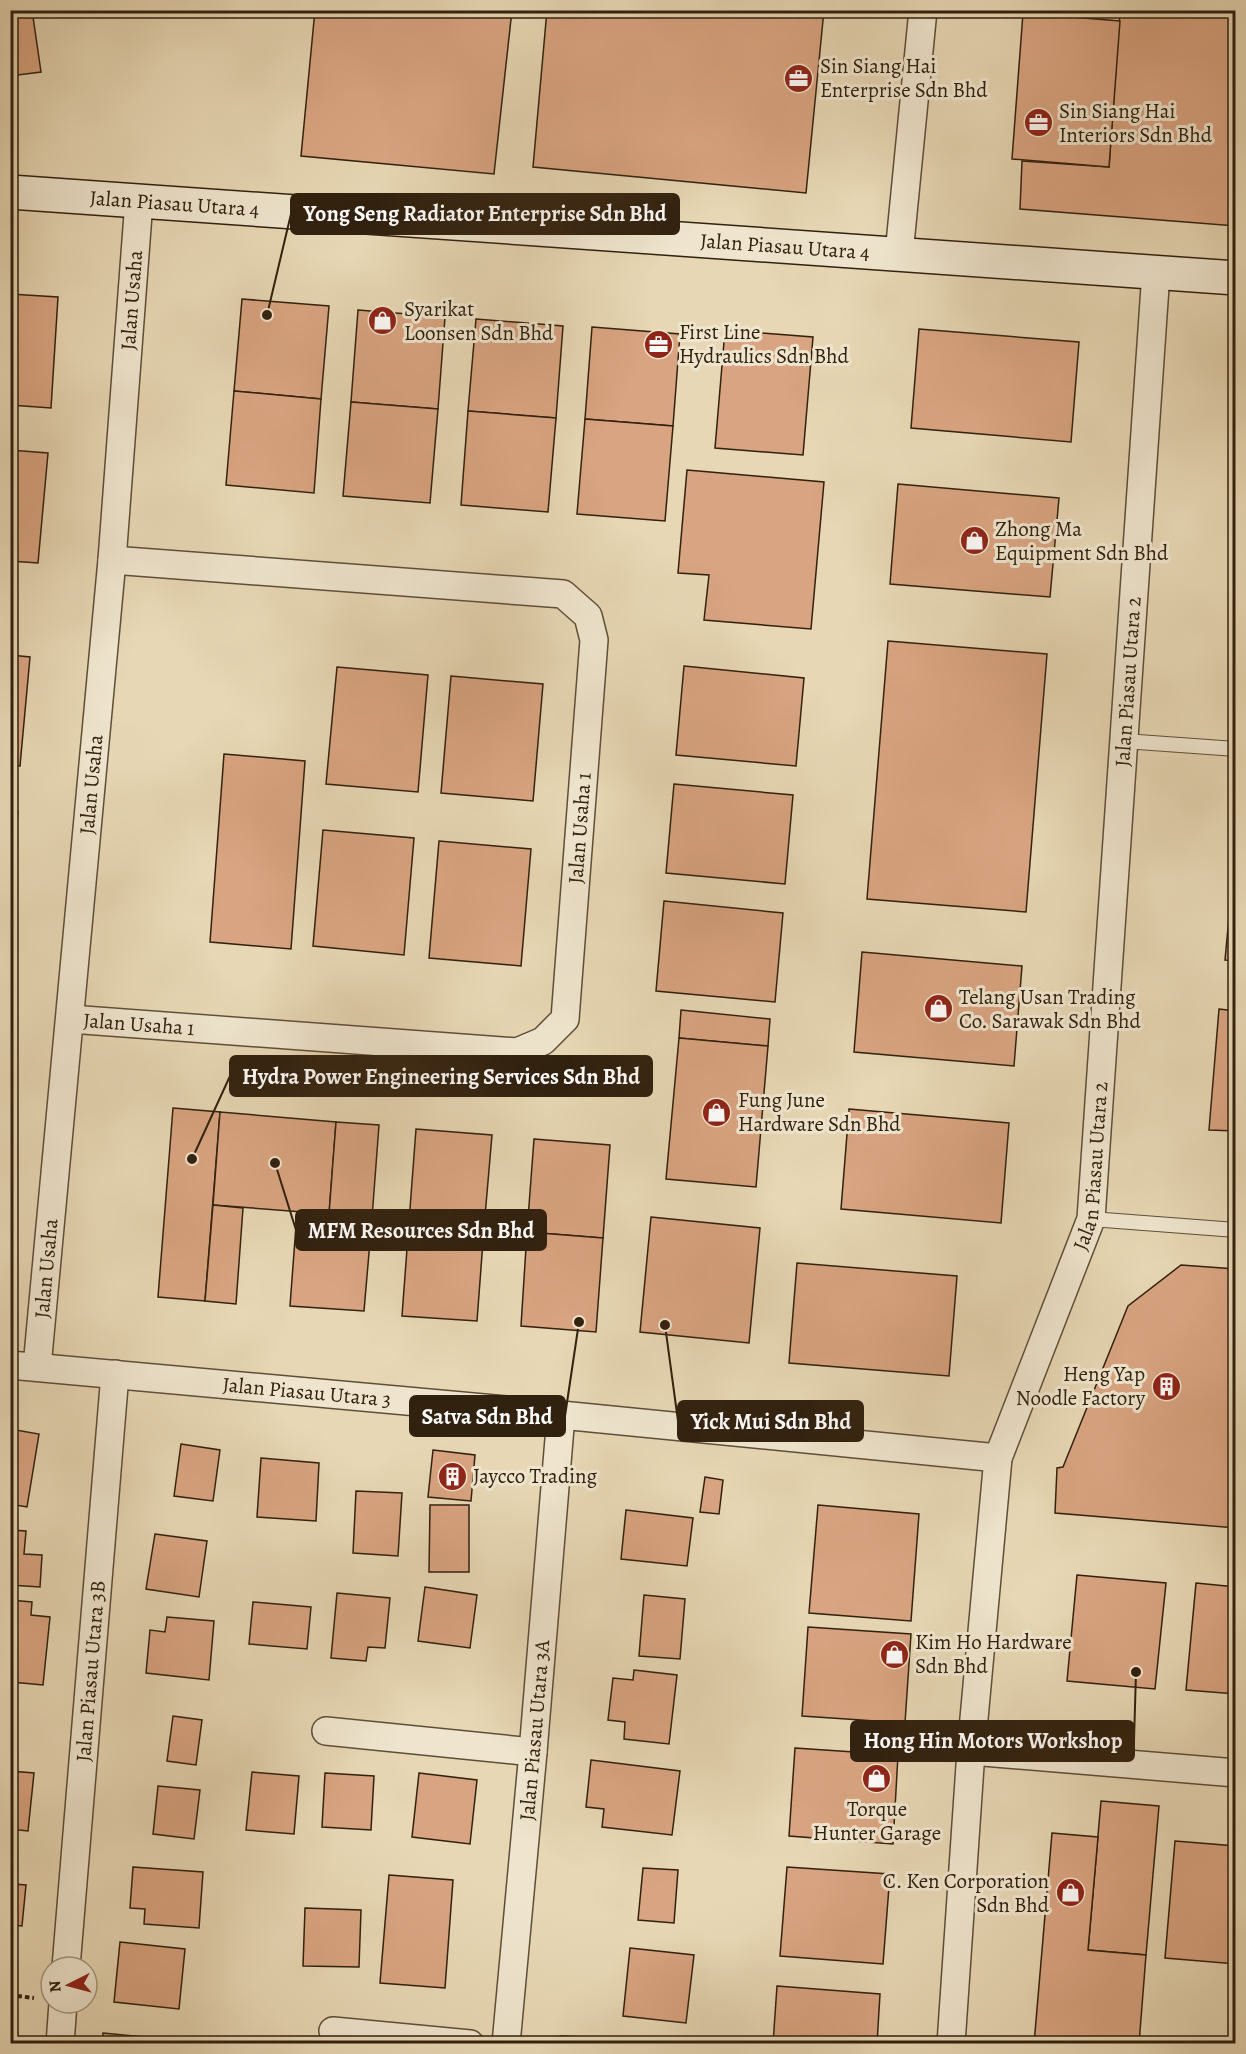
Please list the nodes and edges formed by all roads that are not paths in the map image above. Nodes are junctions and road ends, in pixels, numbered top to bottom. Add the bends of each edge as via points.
1 (923, 10) edge
2 (10, 192) edge
3 (139, 201) junction
4 (899, 254) junction
5 (1156, 272) junction
6 (1236, 278) edge
7 (112, 560) junction
8 (1124, 741) junction
9 (1236, 749) edge
10 (70, 1019) junction
11 (1091, 1219) junction
12 (1236, 1230) edge
13 (24, 1366) edge
14 (115, 1374) junction
15 (561, 1415) junction
16 (998, 1458) junction
17 (326, 1731) dead end
18 (971, 1751) junction
19 (534, 1752) junction
20 (1236, 1773) edge
21 (67, 1955) edge
22 (62, 2015) edge
23 (333, 2031) dead end
24 (60, 2043) edge
25 (470, 2043) edge
26 (506, 2043) edge
27 (951, 2043) edge

1 - 4 street
2 - 3 street, Jalan Piasau Utara 4
3 - 4 street, Jalan Piasau Utara 4
3 - 7 street, Jalan Usaha
4 - 5 street, Jalan Piasau Utara 4
5 - 6 street, Jalan Piasau Utara 4
5 - 8 street, Jalan Piasau Utara 2
7 - 10 street, Jalan Usaha
7 - 10 street, Jalan Usaha 1 via 563,594 588,616 594,640 566,1019 543,1041 517,1052
8 - 9 lane
8 - 11 street, Jalan Piasau Utara 2
10 - 13 street, Jalan Usaha
11 - 12 lane
11 - 16 street, Jalan Piasau Utara 2
13 - 14 street, Jalan Piasau Utara 3
14 - 15 street, Jalan Piasau Utara 3
14 - 21 street, Jalan Piasau Utara 3B
15 - 16 street, Jalan Piasau Utara 3
15 - 19 street, Jalan Piasau Utara 3A
16 - 18 street, Jalan Piasau Utara 2
17 - 19 street
18 - 20 street
18 - 27 street, Jalan Piasau Utara 2
19 - 26 street, Jalan Piasau Utara 3A
22 - 24 street
23 - 25 street

